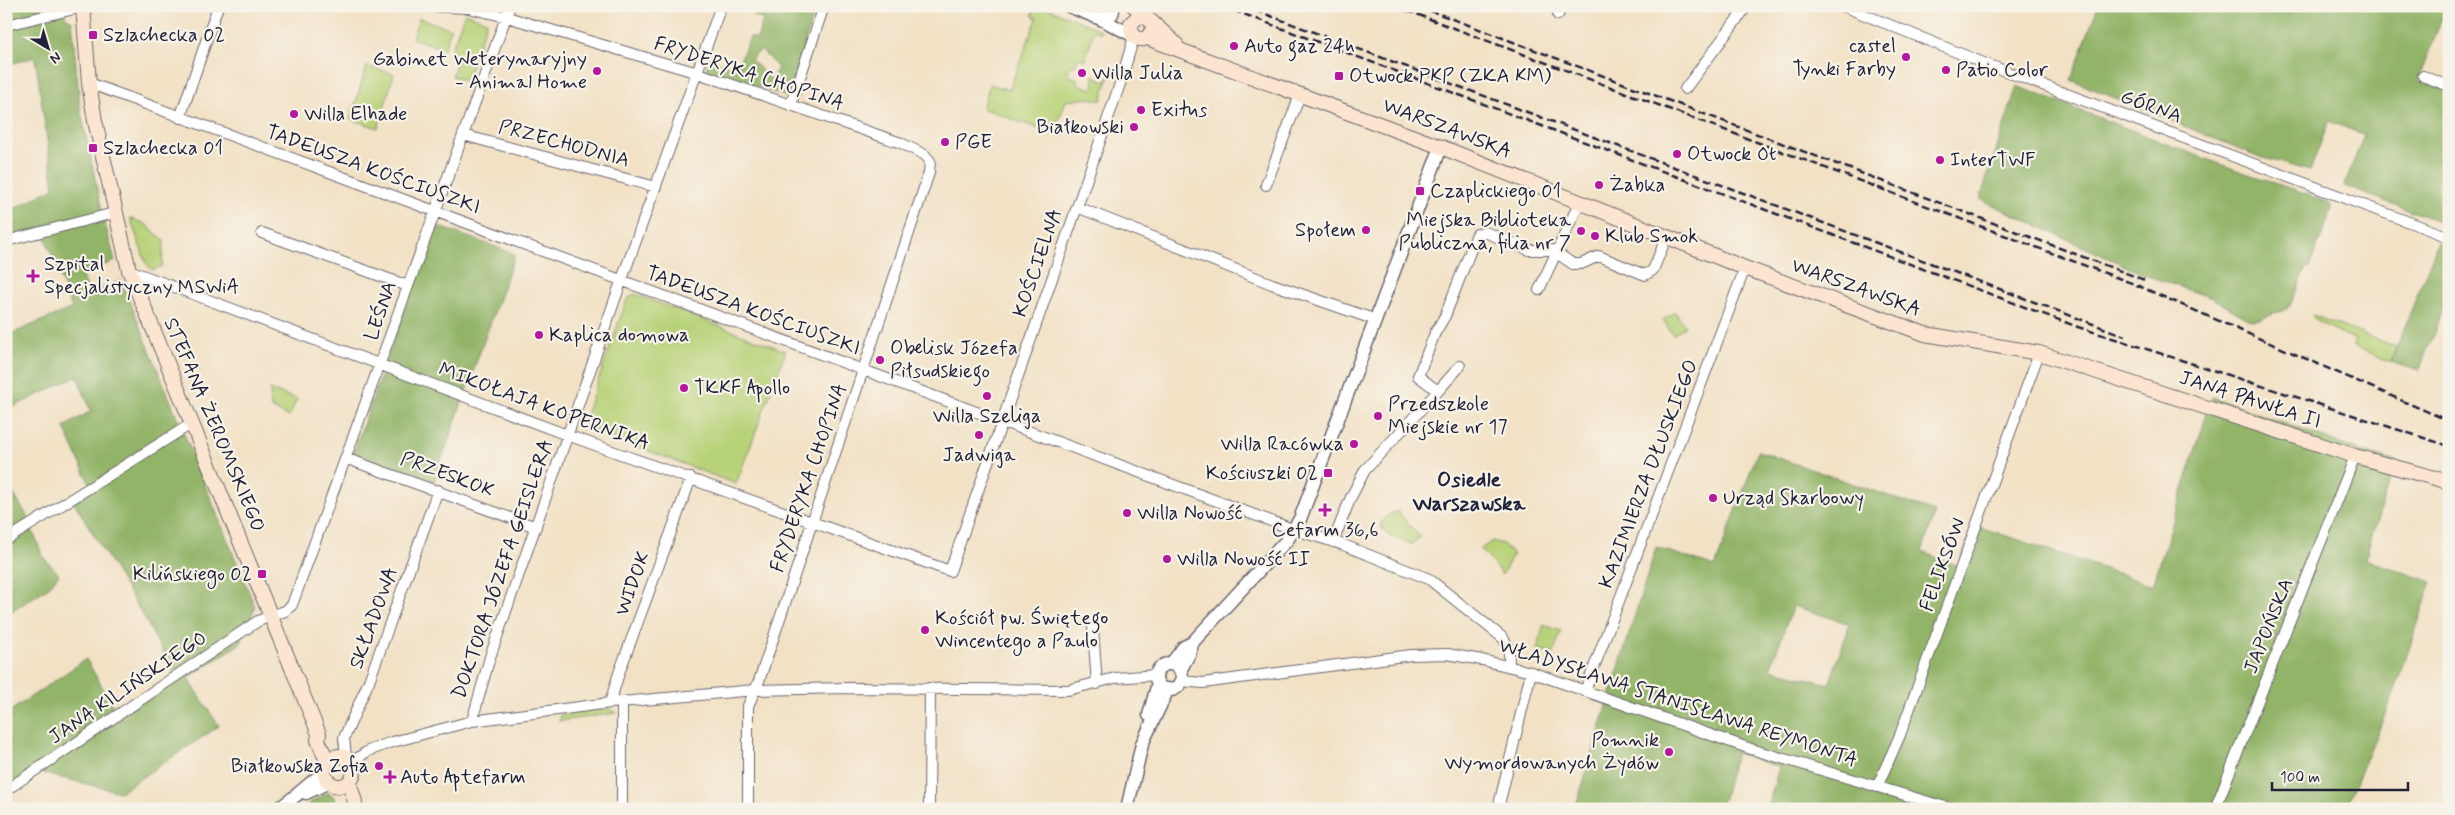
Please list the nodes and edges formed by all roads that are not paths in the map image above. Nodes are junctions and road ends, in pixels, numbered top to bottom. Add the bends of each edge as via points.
1 (83, 6) edge
2 (218, 6) edge
3 (429, 6) edge
4 (510, 6) edge
5 (721, 6) edge
6 (824, 6) edge
7 (1068, 6) edge
8 (1114, 6) edge
9 (1123, 6) edge
10 (1747, 6) edge
11 (1843, 6) edge
12 (507, 17) junction
13 (1101, 19) junction
14 (6, 25) edge
15 (1139, 26) edge
16 (698, 73) junction
17 (2423, 76) dead end
18 (89, 83) junction
19 (2449, 86) edge
20 (1685, 89) dead end
21 (1300, 95) junction
22 (791, 104) junction
23 (180, 118) junction
24 (463, 135) junction
25 (1441, 147) junction
26 (1266, 185) dead end
27 (656, 187) junction
28 (1580, 201) junction
29 (1077, 207) junction
30 (434, 212) junction
31 (114, 213) junction
32 (262, 233) dead end
33 (1666, 236) junction
34 (2449, 237) edge
35 (6, 241) edge
36 (1556, 253) junction
37 (1745, 268) junction
38 (129, 270) junction
39 (621, 282) junction
40 (408, 286) junction
41 (1539, 290) dead end
42 (1376, 320) junction
43 (2039, 353) junction
44 (381, 366) junction
45 (1460, 366) dead end
46 (864, 370) junction
47 (1438, 391) junction
48 (1002, 421) junction
49 (191, 424) junction
50 (568, 435) junction
51 (2355, 456) junction
52 (345, 458) junction
53 (691, 478) junction
54 (2449, 482) edge
55 (438, 490) junction
56 (813, 522) junction
57 (536, 527) junction
58 (1294, 530) junction
59 (6, 540) edge
60 (1333, 542) junction
61 (950, 571) joint
62 (271, 616) junction
63 (1093, 629) dead end
64 (1509, 665) junction
65 (1177, 672) junction
66 (1531, 672) junction
67 (1161, 683) junction
68 (1097, 684) junction
69 (930, 688) junction
70 (755, 690) junction
71 (1586, 691) junction
72 (622, 702) junction
73 (610, 703) junction
74 (472, 720) junction
75 (338, 770) junction
76 (1878, 787) junction
77 (6, 790) edge
78 (278, 809) edge
79 (353, 809) edge
80 (622, 809) edge
81 (748, 809) edge
82 (929, 809) edge
83 (1126, 809) edge
84 (1498, 809) edge
85 (1952, 809) edge
86 (2215, 809) edge

1 - 14 street
1 - 18 main road, STEFANA ŻEROMSKIEGO
2 - 23 street
3 - 12 street, FRYDERYKA CHOPINA via 468,8
4 - 12 street, LEŚNA
5 - 16 street, DOKTORA JÓZEFA GEISLERA
6 - 22 street
7 - 13 street, WARSZAWSKA
8 - 13 street via 1112,14
9 - 15 main road, WARSZAWSKA
10 - 20 street
11 - 34 street, GÓRNA via 1981,62
12 - 16 street, FRYDERYKA CHOPINA
12 - 24 street, LEŚNA
13 - 15 street, WARSZAWSKA
15 - 21 main road, WARSZAWSKA via 1183,50
15 - 29 street, KOŚCIELNA
16 - 22 street, FRYDERYKA CHOPINA
16 - 27 street, DOKTORA JÓZEFA GEISLERA
17 - 19 street
18 - 23 street, TADEUSZA KOŚCIUSZKI
18 - 31 main road, STEFANA ŻEROMSKIEGO
21 - 25 main road, WARSZAWSKA
21 - 26 street
22 - 46 street, FRYDERYKA CHOPINA via 888,139 926,155 930,160 930,173
23 - 30 street, TADEUSZA KOŚCIUSZKI
24 - 27 street, PRZECHODNIA
24 - 30 street, LEŚNA
25 - 28 main road, WARSZAWSKA
25 - 42 street
27 - 39 street, DOKTORA JÓZEFA GEISLERA
28 - 33 main road, WARSZAWSKA
28 - 36 street
29 - 42 street via 1272,284
29 - 48 street, KOŚCIELNA
30 - 39 street, TADEUSZA KOŚCIUSZKI
30 - 40 street, LEŚNA
31 - 35 street
31 - 38 main road, STEFANA ŻEROMSKIEGO
32 - 40 street
33 - 36 street via 1652,270 1645,274 1599,256 1578,264 1568,262
33 - 37 main road, WARSZAWSKA
36 - 41 street
36 - 47 street via 1529,250 1485,232 1477,234 1418,376
37 - 43 main road, WARSZAWSKA via 1925,334
37 - 71 street, KAZIMIERZA DŁUSKIEGO
38 - 44 street, MIKOŁAJA KOPERNIKA
38 - 49 main road, STEFANA ŻEROMSKIEGO
39 - 46 street, TADEUSZA KOŚCIUSZKI
39 - 50 street, DOKTORA JÓZEFA GEISLERA
40 - 44 street, LEŚNA
42 - 58 street
43 - 51 main road, JANA PAWŁA II
43 - 76 street, FELIKSÓW via 1900,735
44 - 50 street, MIKOŁAJA KOPERNIKA
44 - 52 street, LEŚNA
45 - 47 street
46 - 48 street, TADEUSZA KOŚCIUSZKI
46 - 56 street, FRYDERYKA CHOPINA
47 - 60 street via 1365,470
48 - 58 street, TADEUSZA KOŚCIUSZKI
48 - 61 street, KOŚCIELNA
49 - 59 street
49 - 62 main road, STEFANA ŻEROMSKIEGO
50 - 53 street, MIKOŁAJA KOPERNIKA
50 - 57 street, DOKTORA JÓZEFA GEISLERA
51 - 54 main road, JANA PAWŁA II
51 - 86 street, JAPOŃSKA
52 - 55 street, PRZESKOK
52 - 62 street, LEŚNA via 292,605
53 - 56 street, MIKOŁAJA KOPERNIKA
53 - 73 street, WIDOK via 618,673
55 - 57 street, PRZESKOK
55 - 75 street, SKŁADOWA via 369,681 344,738
56 - 61 street, MIKOŁAJA KOPERNIKA
56 - 70 street, FRYDERYKA CHOPINA
57 - 74 street, DOKTORA JÓZEFA GEISLERA via 490,657
58 - 60 street, TADEUSZA KOŚCIUSZKI
58 - 65 street via 1192,643
60 - 64 street, TADEUSZA KOŚCIUSZKI via 1433,581 1503,638 1509,648
62 - 75 main road, STEFANA ŻEROMSKIEGO via 319,734
62 - 77 street, JANA KILIŃSKIEGO
63 - 68 street
64 - 65 street, WŁADYSŁAWA STANISŁAWA REYMONTA via 1447,654 1411,654 1203,683
64 - 66 street, WŁADYSŁAWA STANISŁAWA REYMONTA
65 - 67 street via 1175,688
65 - 67 street via 1163,666
66 - 71 street, WŁADYSŁAWA STANISŁAWA REYMONTA
66 - 84 street
67 - 68 street via 1115,678
67 - 83 street via 1147,721 1149,727
68 - 69 street via 1068,690
69 - 70 street
69 - 82 street
70 - 72 street
70 - 81 street, FRYDERYKA CHOPINA via 748,706
71 - 76 street, WŁADYSŁAWA STANISŁAWA REYMONTA via 1751,749
72 - 73 street
72 - 80 street
73 - 74 street
74 - 75 street via 368,751
75 - 78 street via 305,788 302,794
75 - 79 main road, STEFANA ŻEROMSKIEGO via 355,802
76 - 85 street, WŁADYSŁAWA STANISŁAWA REYMONTA

